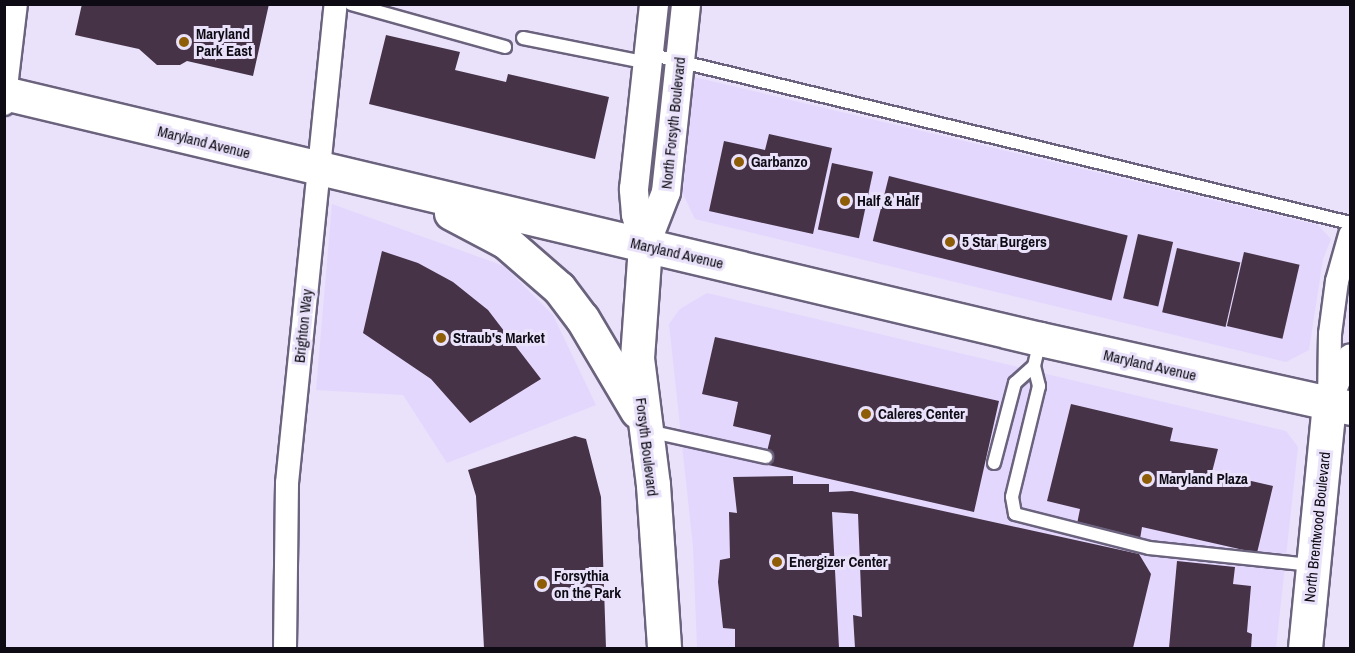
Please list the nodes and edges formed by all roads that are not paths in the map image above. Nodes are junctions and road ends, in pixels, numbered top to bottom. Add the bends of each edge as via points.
1 (16, 4) edge
2 (336, 4) edge
3 (351, 4) edge
4 (654, 4) edge
5 (686, 4) edge
6 (524, 38) dead end
7 (505, 47) dead end
8 (648, 58) junction
9 (679, 62) junction
10 (5, 97) edge
11 (319, 170) junction
12 (412, 192) junction
13 (1350, 223) edge
14 (1350, 234) edge
15 (645, 246) junction
16 (1037, 353) junction
17 (1350, 355) edge
18 (1340, 407) edge
19 (647, 431) junction
20 (766, 457) dead end
21 (994, 462) dead end
22 (1313, 565) junction
23 (285, 648) edge
24 (664, 648) edge
25 (1305, 648) edge

1 - 10 street
2 - 11 street, Brighton Way
3 - 7 lane
4 - 8 street, North Forsyth Boulevard
5 - 9 street, North Forsyth Boulevard
6 - 8 lane
8 - 9 lane
8 - 15 street, North Forsyth Boulevard via 634,189
9 - 13 lane
9 - 15 street, North Forsyth Boulevard via 666,192
10 - 11 main road, Maryland Avenue
11 - 12 main road, Maryland Avenue
11 - 23 street, Brighton Way via 287,483
12 - 15 main road, Maryland Avenue
12 - 19 main road via 506,242 559,288 610,362
14 - 18 street, North Brentwood Boulevard via 1337,281 1330,334
15 - 16 main road, Maryland Avenue
15 - 19 main road, Forsyth Boulevard via 637,358
16 - 18 main road, Maryland Avenue
16 - 21 lane via 1015,383
16 - 22 lane via 1039,386 1012,497 1015,514 1149,548
17 - 18 street, North Brentwood Boulevard
18 - 22 main road, North Brentwood Boulevard
19 - 20 lane
19 - 24 main road, Forsyth Boulevard
22 - 25 main road, North Brentwood Boulevard

